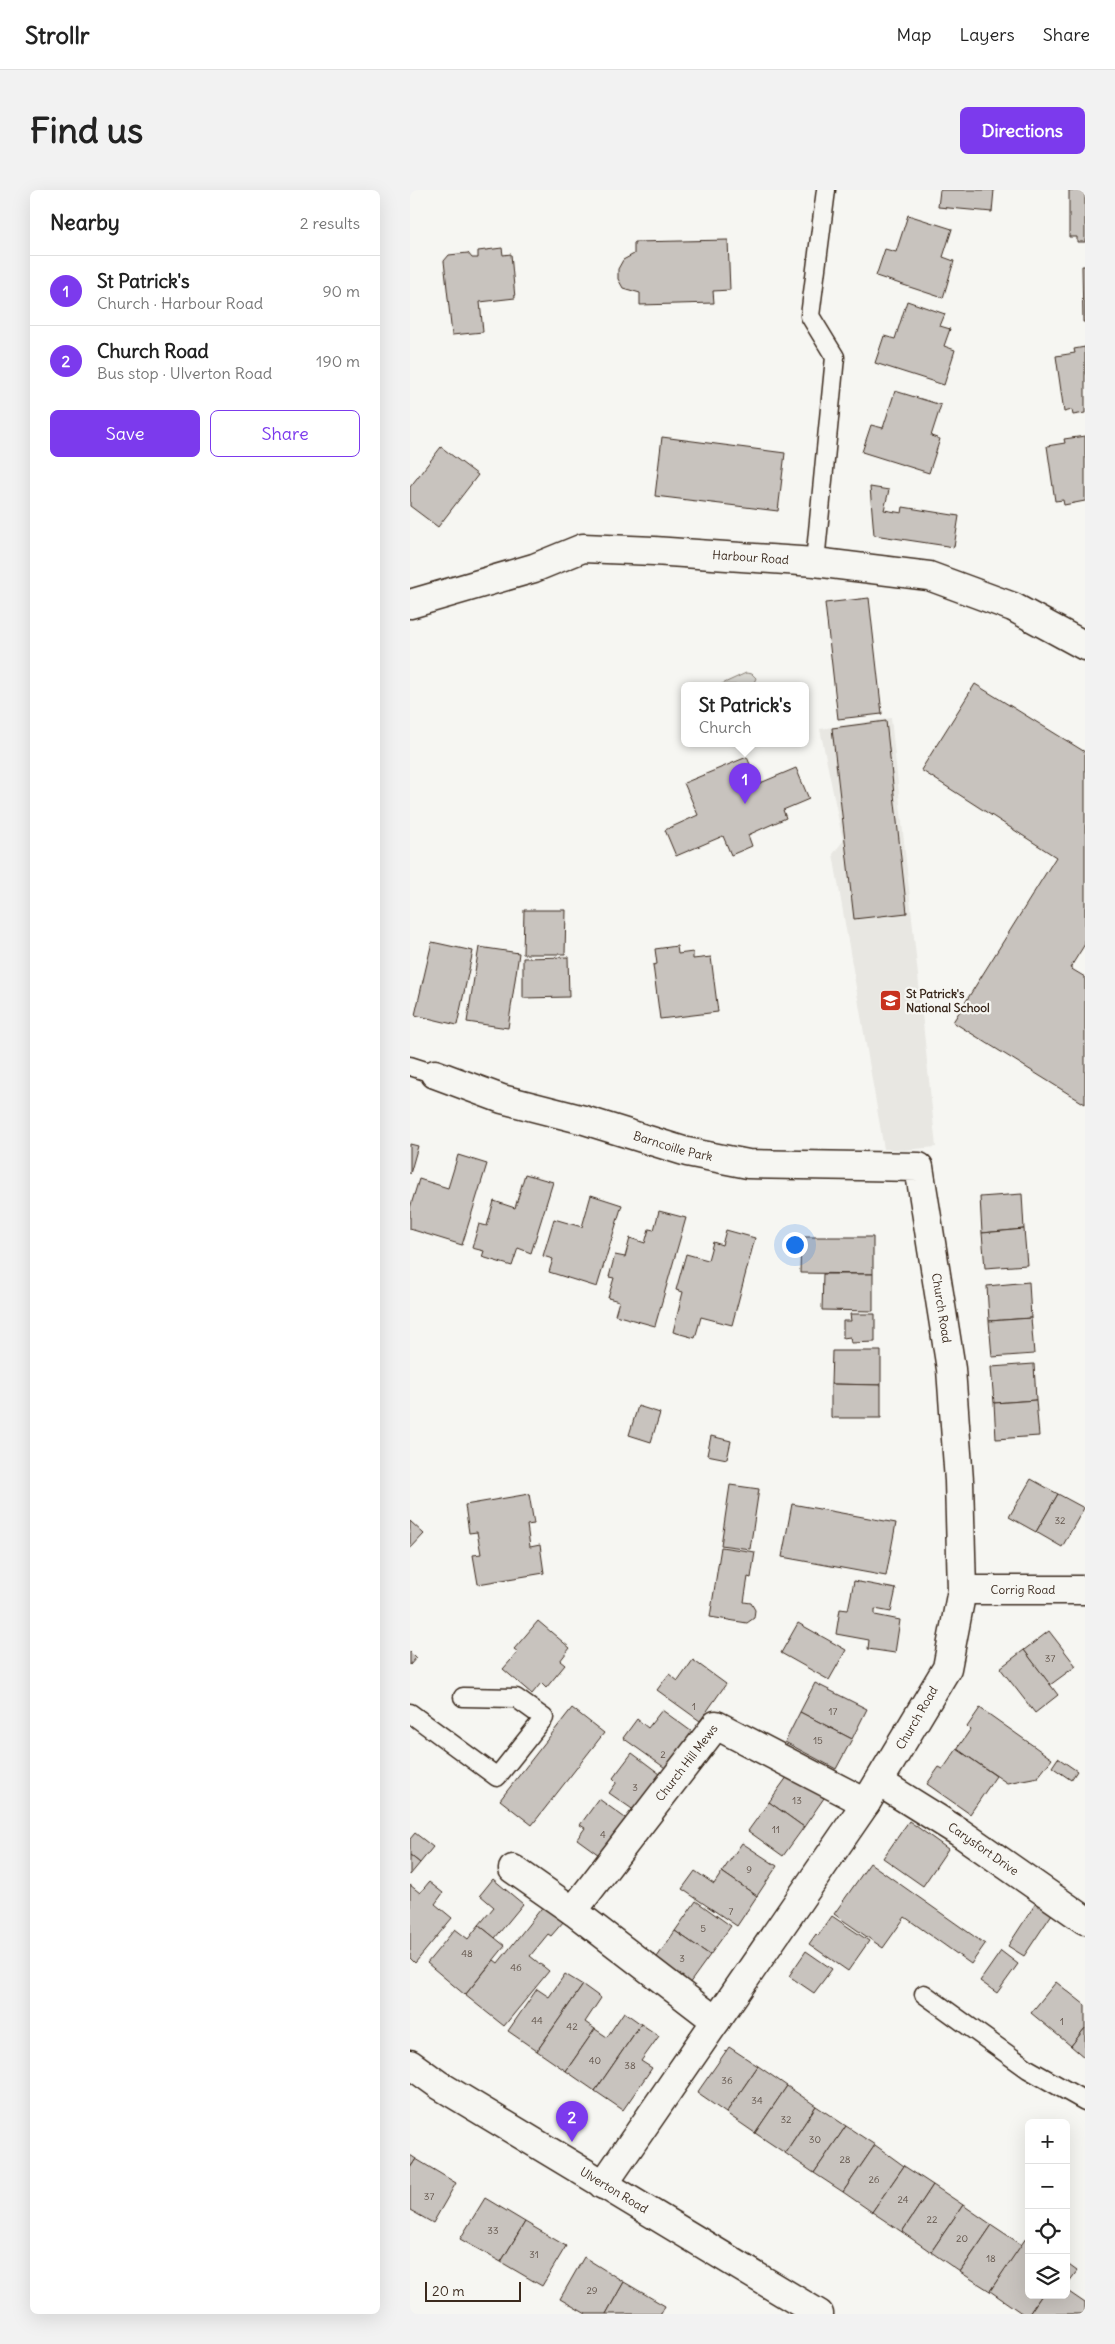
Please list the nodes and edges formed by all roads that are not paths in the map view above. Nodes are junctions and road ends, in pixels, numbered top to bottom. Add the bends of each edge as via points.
1 (826, 190) edge
2 (814, 562) junction
3 (410, 604) edge
4 (1085, 646) edge
5 (423, 1070) edge
6 (920, 1167) joint
7 (962, 1590) junction
8 (1085, 1590) edge
9 (463, 1697) dead end
10 (410, 1713) edge
11 (872, 1792) junction
12 (513, 1869) dead end
13 (572, 1911) junction
14 (1085, 1920) edge
15 (924, 1994) dead end
16 (716, 2021) junction
17 (410, 2064) edge
18 (1085, 2101) edge
19 (604, 2185) junction
20 (819, 2314) edge

1 - 2 lane via 810,316 835,357
2 - 3 street, Harbour Road via 583,548 534,568
2 - 4 street, Harbour Road via 929,576 1013,607
5 - 6 street, Barncoille Park via 502,1098 688,1152 748,1164
6 - 7 street, Church Road via 951,1369
7 - 8 street, Corrig Road
7 - 11 street, Church Road via 947,1668
9 - 10 lane via 516,1698 544,1718 497,1778
11 - 13 street, Church Hill Mews via 716,1725
11 - 14 street, Carysfort Drive via 959,1832
11 - 16 street, Church Road
12 - 13 street
13 - 16 street
15 - 18 lane via 1028,2069
16 - 19 street, Church Road
17 - 19 street, Ulverton Road via 439,2086
19 - 20 street, Ulverton Road

